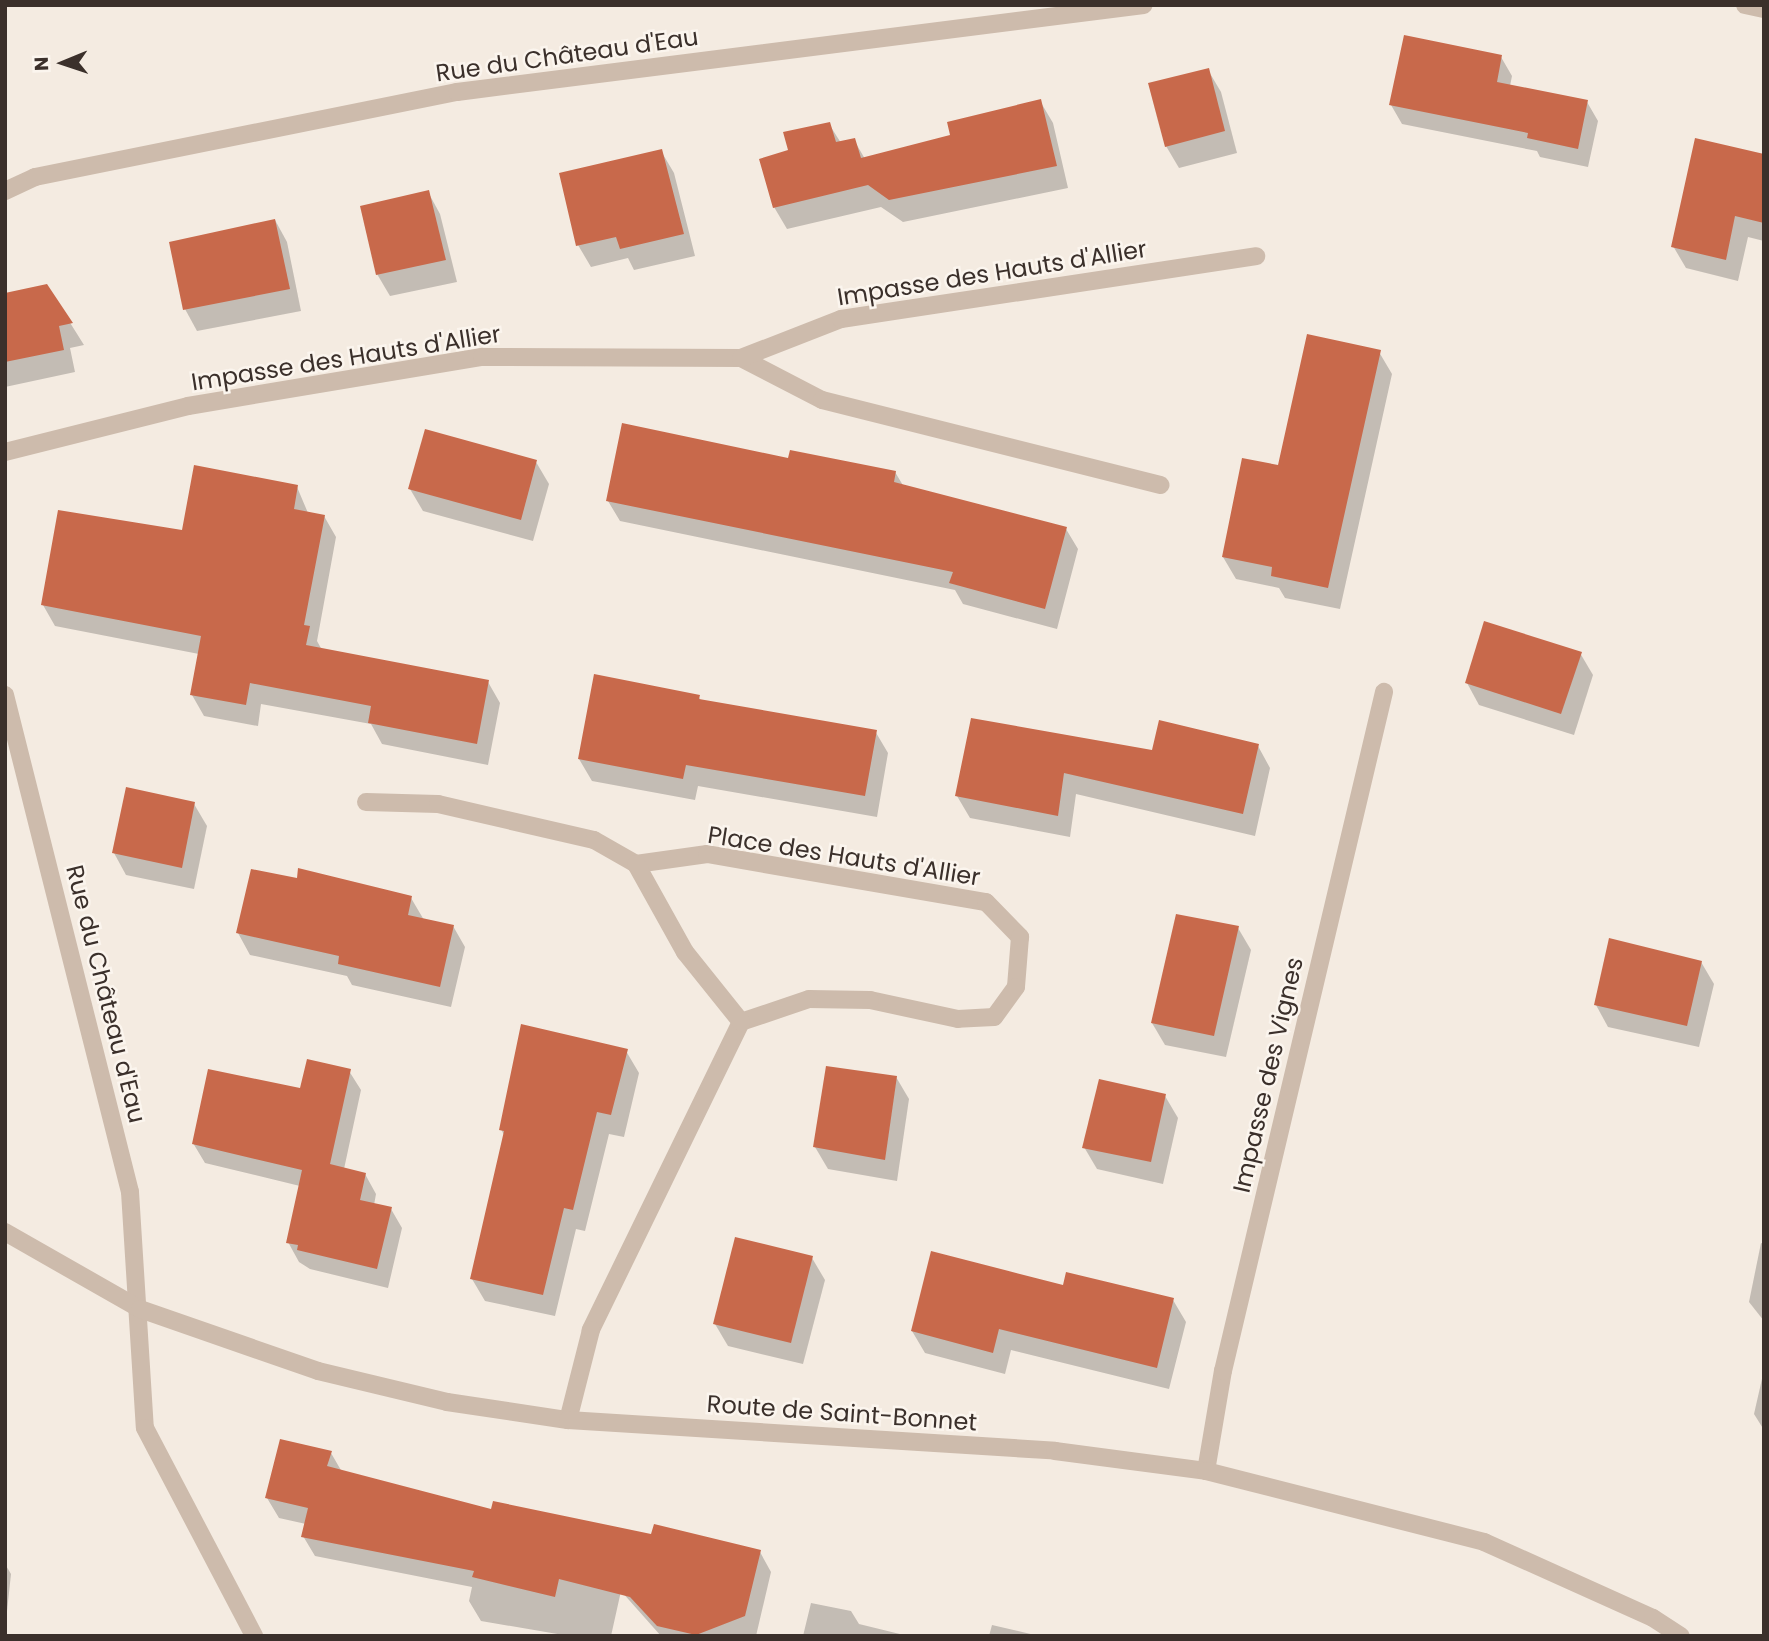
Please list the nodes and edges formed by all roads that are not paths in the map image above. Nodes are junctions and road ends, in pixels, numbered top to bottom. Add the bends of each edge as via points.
1 (1144, 5) edge
2 (1745, 5) edge
3 (1764, 9) edge
4 (5, 191) edge
5 (1256, 256) dead end
6 (741, 358) junction
7 (5, 452) edge
8 (1161, 485) dead end
9 (1384, 692) dead end
10 (5, 695) edge
11 (366, 802) dead end
12 (636, 863) junction
13 (741, 1022) junction
14 (5, 1232) edge
15 (140, 1309) junction
16 (568, 1420) junction
17 (1206, 1471) junction
18 (254, 1636) edge
19 (1681, 1636) edge

1 - 4 street, Rue du Château d'Eau via 457,92 35,177
2 - 3 street
5 - 6 street, Impasse des Hauts d'Allier via 841,319
6 - 7 street, Impasse des Hauts d'Allier via 482,357 188,406
6 - 8 street, Impasse des Hauts d'Allier via 822,400
9 - 17 street, Impasse des Vignes via 1223,1371
10 - 15 street, Rue du Château d'Eau via 130,1192
11 - 12 street via 438,804 594,840
12 - 13 street via 685,952
12 - 13 street, Place des Hauts d'Allier via 707,854 986,902 1020,937 1016,987 994,1017 958,1019 870,1000 809,999
13 - 16 street via 591,1330
14 - 15 street, Route de Saint-Bonnet
15 - 16 street, Route de Saint-Bonnet via 318,1371 447,1402
15 - 18 street, Rue du Château d'Eau via 145,1428
16 - 17 street, Route de Saint-Bonnet via 1055,1451
17 - 19 street, Route de Saint-Bonnet via 1485,1542 1653,1618

